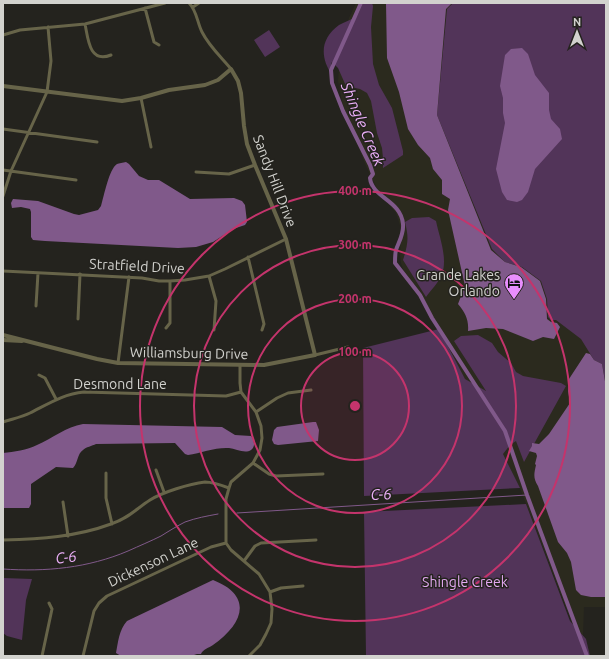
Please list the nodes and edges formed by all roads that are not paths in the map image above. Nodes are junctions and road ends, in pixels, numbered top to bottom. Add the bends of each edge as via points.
1 (165, 3) edge
2 (189, 3) edge
3 (199, 3) edge
4 (193, 7) junction
5 (145, 8) junction
6 (85, 24) junction
7 (48, 27) junction
8 (3, 35) edge
9 (159, 46) dead end
10 (111, 55) dead end
11 (231, 69) junction
12 (3, 86) edge
13 (47, 92) junction
14 (141, 98) junction
15 (3, 129) edge
16 (29, 132) junction
17 (97, 142) dead end
18 (151, 147) dead end
19 (254, 165) junction
20 (3, 170) edge
21 (11, 171) junction
22 (196, 172) dead end
23 (76, 180) dead end
24 (3, 196) edge
25 (286, 239) junction
26 (248, 257) junction
27 (3, 271) edge
28 (38, 273) junction
29 (80, 274) junction
30 (209, 276) junction
31 (129, 277) junction
32 (170, 281) junction
33 (36, 306) dead end
34 (78, 319) dead end
35 (166, 328) dead end
36 (214, 330) dead end
37 (262, 330) dead end
38 (3, 335) edge
39 (3, 340) edge
40 (30, 342) junction
41 (348, 347) dead end
42 (315, 355) junction
43 (118, 363) junction
44 (240, 366) junction
45 (39, 375) dead end
46 (310, 390) dead end
47 (241, 392) junction
48 (56, 399) junction
49 (256, 412) junction
50 (3, 422) edge
51 (252, 463) junction
52 (156, 470) dead end
53 (106, 473) dead end
54 (323, 474) dead end
55 (229, 488) junction
56 (164, 492) junction
57 (63, 502) dead end
58 (112, 524) junction
59 (68, 536) junction
60 (3, 540) edge
61 (316, 540) dead end
62 (226, 543) junction
63 (244, 561) junction
64 (303, 586) dead end
65 (270, 592) junction
66 (49, 603) dead end
67 (42, 656) edge
68 (83, 656) edge
69 (249, 656) edge

1 - 5 street
2 - 4 street, Sandy Hill Drive
3 - 4 street
4 - 11 street, Sandy Hill Drive via 202,32
5 - 6 street
5 - 9 street via 154,42
6 - 7 street
6 - 10 street via 92,51 101,57
7 - 8 street
7 - 13 street via 51,61
11 - 14 street via 214,82 205,85 170,90
11 - 19 street, Sandy Hill Drive via 238,82 245,135
12 - 13 street
13 - 14 street via 122,101
13 - 16 street
14 - 18 street
15 - 16 street
16 - 17 street
16 - 21 street
19 - 22 street via 229,174
19 - 25 street, Sandy Hill Drive
20 - 21 street
21 - 23 street
21 - 24 street
25 - 26 street, Stratfield Drive
25 - 42 street, Sandy Hill Drive
26 - 30 street, Stratfield Drive
26 - 37 street via 264,324
27 - 28 street, Stratfield Drive
28 - 29 street, Stratfield Drive
28 - 33 street
29 - 31 street, Stratfield Drive
29 - 34 street
30 - 32 street, Stratfield Drive
30 - 36 street via 216,301
31 - 32 street, Stratfield Drive
31 - 43 street
32 - 35 street via 170,322
38 - 40 street, Williamsburg Drive
39 - 40 street, Williamsburg Drive
40 - 43 street, Williamsburg Drive
41 - 42 street, Williamsburg Drive
42 - 44 street, Williamsburg Drive via 264,365
43 - 44 street, Williamsburg Drive
44 - 47 street
45 - 48 street via 45,378
46 - 49 street via 288,393
47 - 48 street, Desmond Lane via 226,396 84,392
47 - 49 street
48 - 50 street, Desmond Lane via 30,413
49 - 51 street via 262,438 260,450
51 - 54 street via 276,476
51 - 55 street via 231,482
52 - 56 street
53 - 58 street via 106,498
55 - 56 street via 205,482
55 - 62 street via 226,499
56 - 58 street via 129,516
57 - 59 street
58 - 59 street
59 - 60 street
61 - 63 street via 261,543 254,546
62 - 63 street
62 - 68 street, Dickenson Lane via 211,547 107,596 94,611
63 - 65 street via 259,574
64 - 65 street via 286,587
65 - 69 street via 271,623 260,645
66 - 67 street via 52,609

